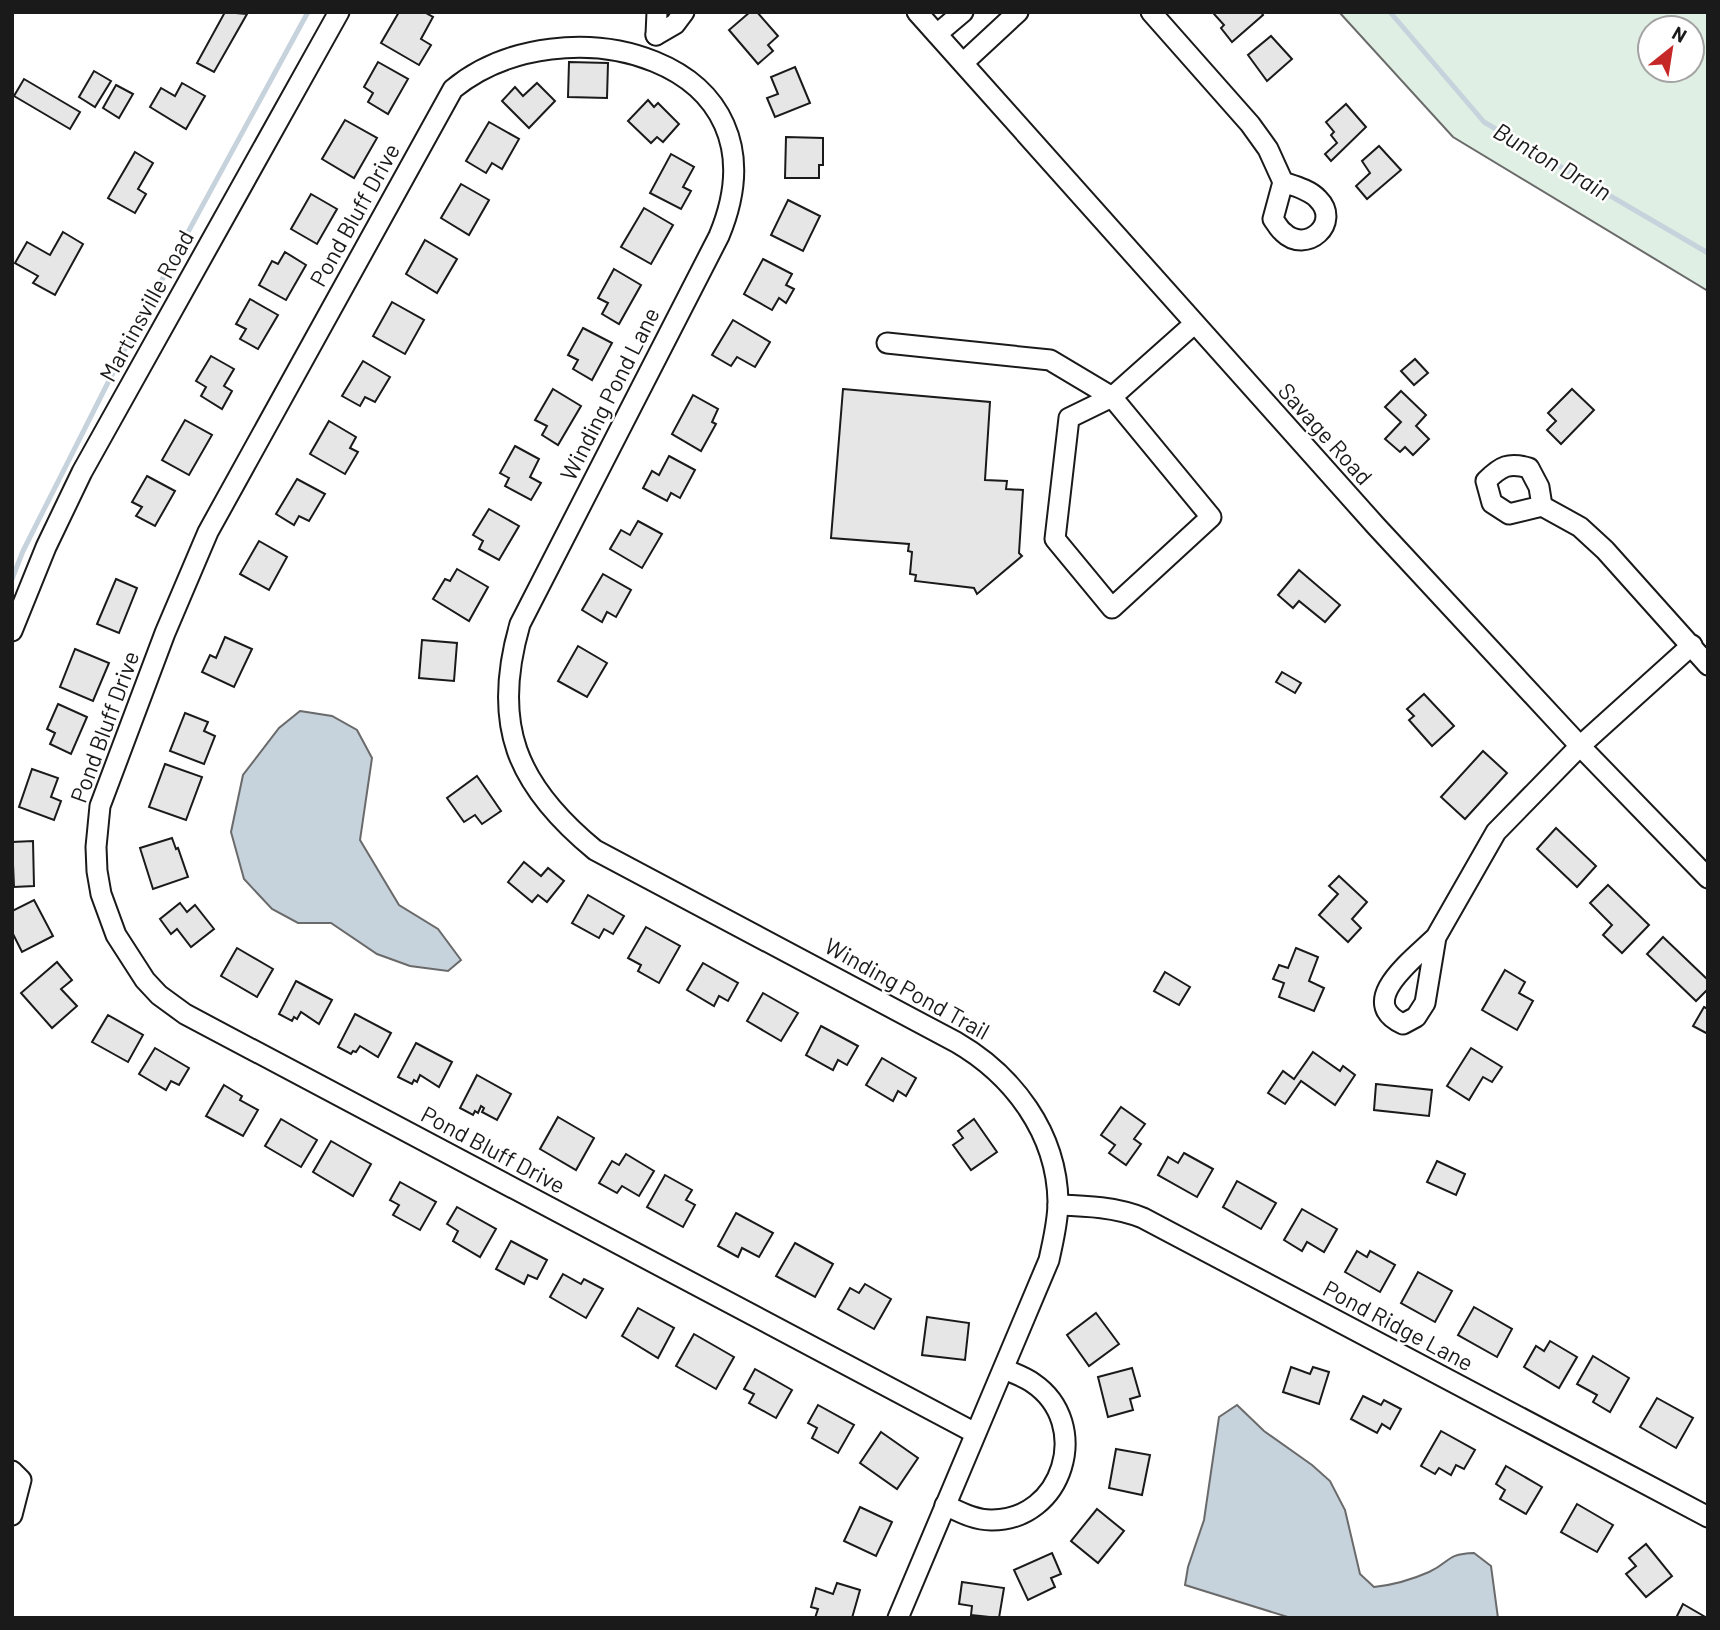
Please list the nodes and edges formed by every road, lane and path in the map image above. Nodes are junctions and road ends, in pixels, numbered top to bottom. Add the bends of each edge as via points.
1 (339, 12) edge
2 (657, 12) edge
3 (684, 12) edge
4 (917, 12) edge
5 (963, 12) edge
6 (1018, 12) edge
7 (1152, 12) edge
8 (635, 26) dead end
9 (937, 34) junction
10 (656, 35) junction
11 (494, 44) dead end
12 (963, 63) junction
13 (1283, 182) dead end
14 (1194, 324) junction
15 (887, 343) dead end
16 (1112, 397) junction
17 (1542, 506) dead end
18 (12, 631) edge
19 (1692, 645) junction
20 (1708, 665) edge
21 (1580, 746) junction
22 (540, 793) joint
23 (1708, 878) edge
24 (1436, 937) dead end
25 (1058, 1205) junction
26 (1004, 1369) junction
27 (975, 1433) junction
28 (12, 1471) edge
29 (945, 1505) junction
30 (12, 1515) edge
31 (1708, 1517) edge
32 (898, 1618) edge

1 - 18 street, Martinsville Road via 82,472
2 - 10 street
3 - 10 street via 675,24
4 - 9 street, Savage Road
5 - 9 street
6 - 12 street
7 - 13 street via 1250,124
8 - 10 street
9 - 12 street, Savage Road
10 - 22 street, Winding Pond Lane via 683,55 721,104 735,160 733,195 719,236 520,624 508,672 509,717 517,752
11 - 27 street, Pond Bluff Drive via 468,67 453,89 230,491 189,575 100,806 97,871 108,918 140,974 185,1014
12 - 14 street, Savage Road
14 - 16 street
14 - 21 street, Savage Road
15 - 16 street via 1050,360
16 - 16 street via 1069,418 1055,539 1112,608 1211,517
17 - 19 street via 1597,542
19 - 20 street
19 - 21 street
21 - 23 street, Savage Road
21 - 24 street via 1496,832
22 - 25 street, Winding Pond Trail via 557,816 595,849 956,1042 994,1067 1022,1098 1040,1131 1053,1167
25 - 26 street, Winding Pond Trail via 1049,1261
25 - 31 street, Pond Ridge Lane via 1090,1206 1143,1218
26 - 27 street, Winding Pond Trail
26 - 29 street via 1034,1384 1054,1405 1063,1425 1065,1454 1056,1482 1032,1508 1001,1519 974,1518
27 - 29 street, Winding Pond Trail
28 - 30 street via 21,1480
29 - 32 street, Winding Pond Trail

